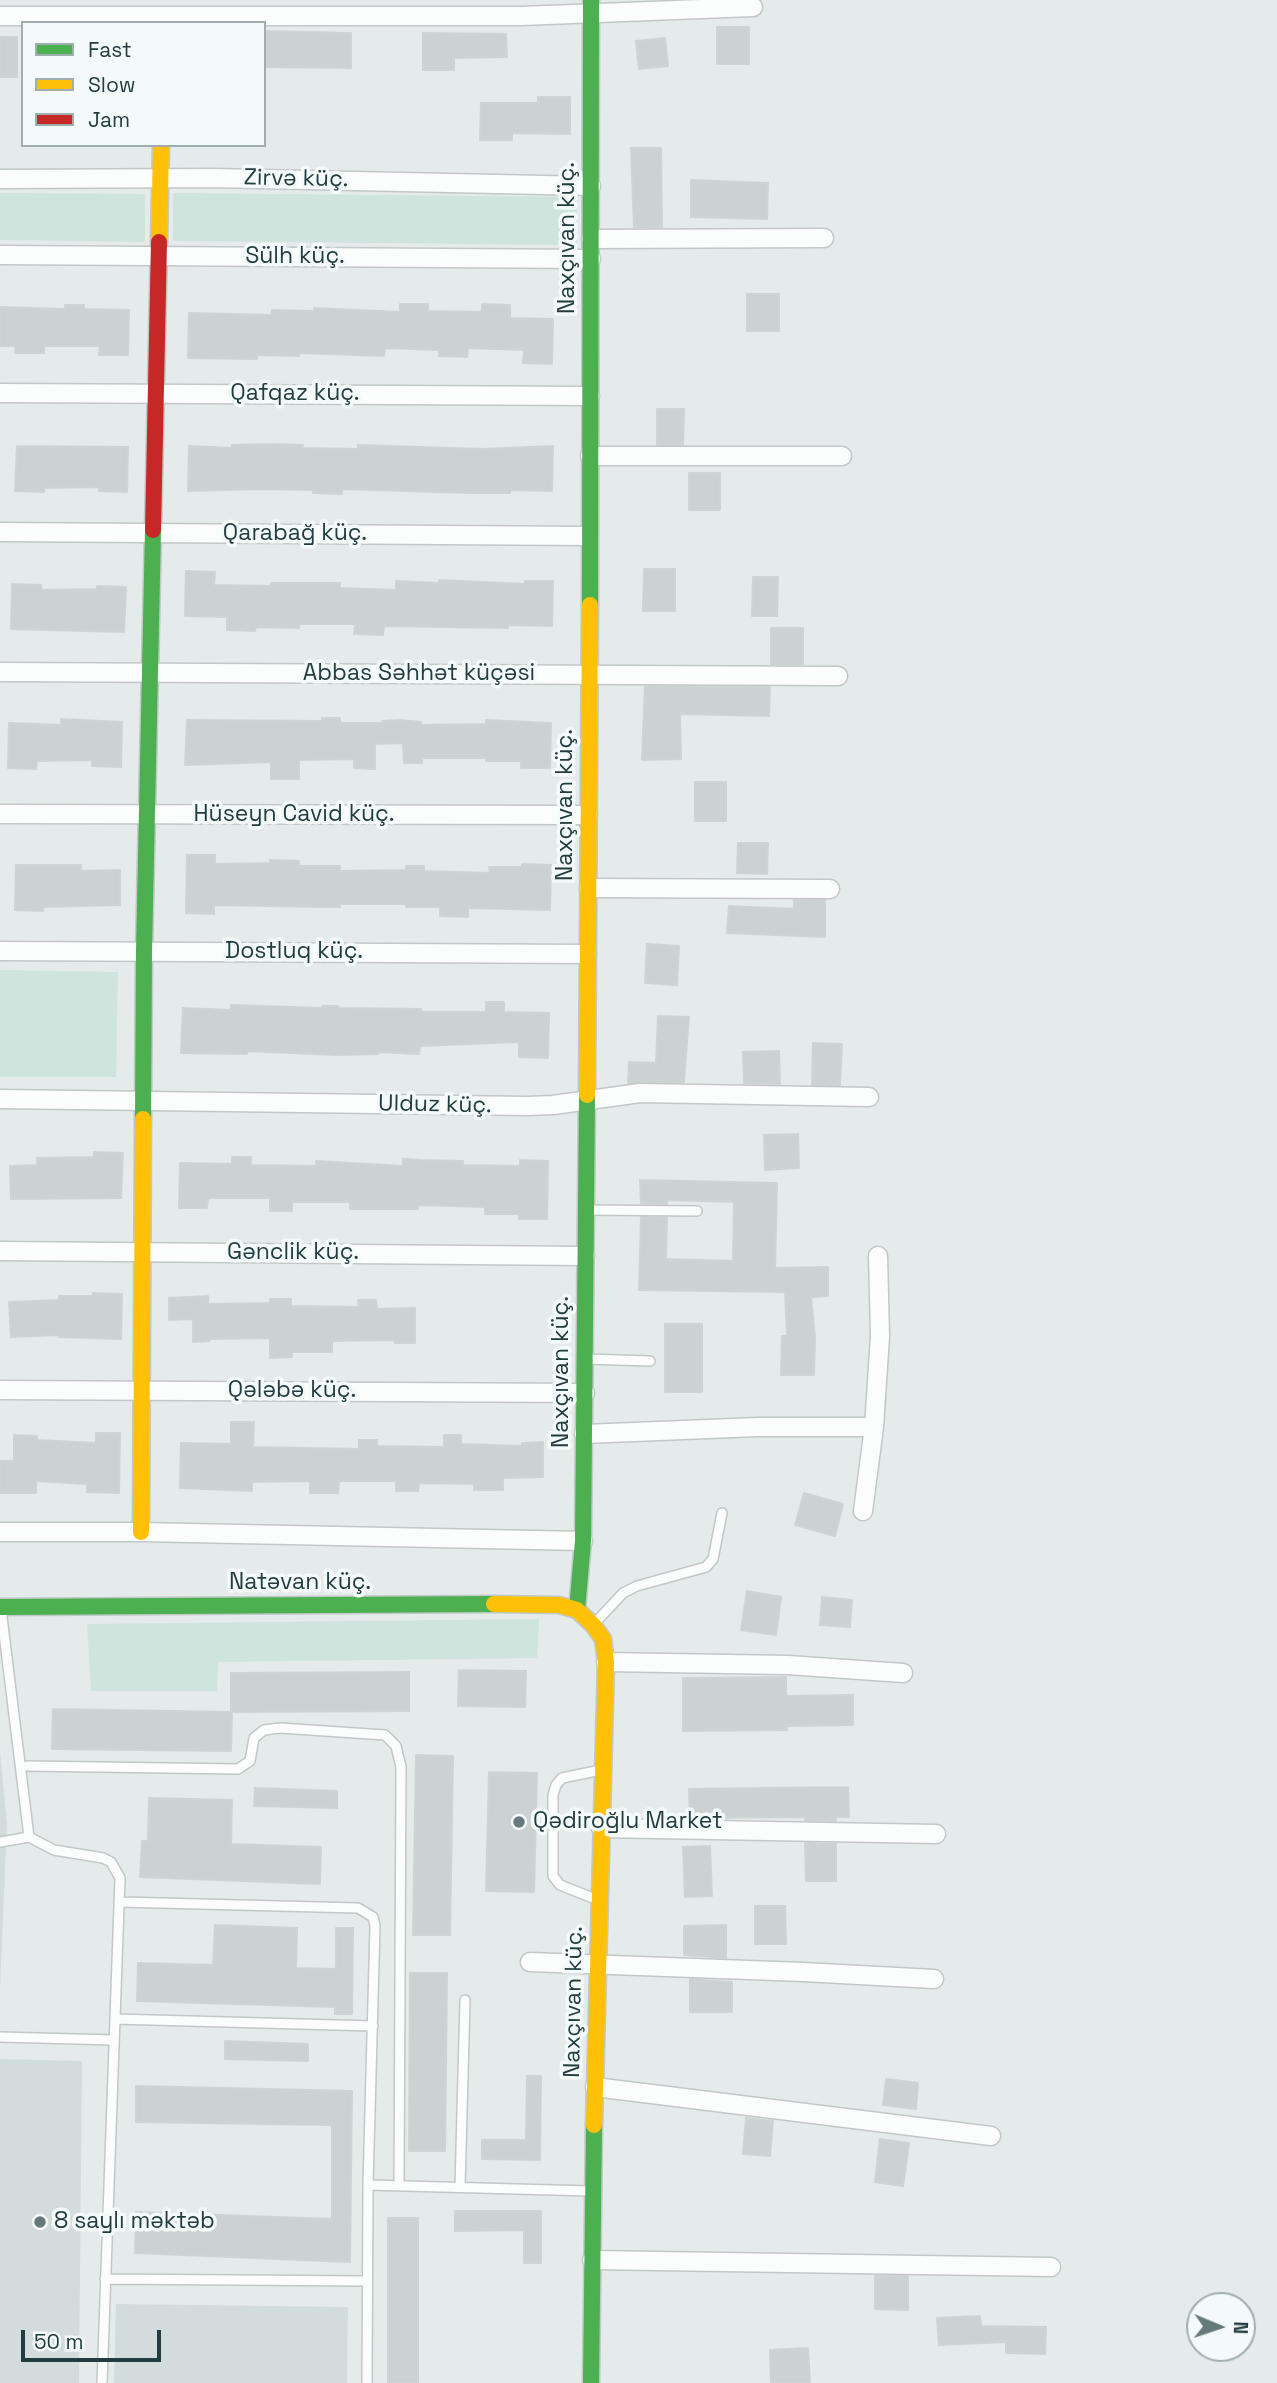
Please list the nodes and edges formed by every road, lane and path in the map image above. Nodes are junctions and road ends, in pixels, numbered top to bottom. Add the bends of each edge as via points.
1 (591, 7) edge
2 (754, 7) dead end
3 (164, 13) edge
4 (0, 16) edge
5 (161, 147) edge
6 (161, 178) junction
7 (0, 179) edge
8 (591, 186) junction
9 (824, 238) dead end
10 (591, 239) junction
11 (0, 255) edge
12 (159, 256) junction
13 (591, 258) junction
14 (0, 393) edge
15 (155, 394) junction
16 (590, 396) junction
17 (590, 456) junction
18 (842, 456) dead end
19 (0, 532) edge
20 (152, 533) junction
21 (589, 536) junction
22 (0, 672) edge
23 (151, 673) junction
24 (589, 674) junction
25 (838, 676) dead end
26 (0, 814) edge
27 (147, 814) junction
28 (588, 815) junction
29 (589, 888) junction
30 (830, 889) dead end
31 (0, 951) edge
32 (144, 951) junction
33 (587, 954) junction
34 (869, 1097) dead end
35 (0, 1099) edge
36 (586, 1099) junction
37 (144, 1101) junction
38 (586, 1210) junction
39 (697, 1211) dead end
40 (0, 1251) edge
41 (144, 1252) junction
42 (585, 1256) junction
43 (878, 1256) dead end
44 (584, 1359) junction
45 (650, 1361) dead end
46 (0, 1390) edge
47 (142, 1390) junction
48 (584, 1393) junction
49 (874, 1427) junction
50 (584, 1434) junction
51 (863, 1511) dead end
52 (722, 1513) dead end
53 (0, 1532) edge
54 (141, 1532) junction
55 (583, 1541) junction
56 (1, 1607) edge
57 (577, 1610) junction
58 (593, 1625) junction
59 (606, 1662) junction
60 (903, 1673) dead end
61 (27, 1766) dead end
62 (603, 1769) junction
63 (601, 1828) junction
64 (936, 1833) dead end
65 (29, 1837) junction
66 (0, 1842) edge
67 (599, 1901) junction
68 (120, 1902) junction
69 (530, 1962) dead end
70 (597, 1964) junction
71 (934, 1979) dead end
72 (465, 2000) dead end
73 (115, 2018) junction
74 (373, 2026) junction
75 (0, 2037) edge
76 (114, 2040) junction
77 (595, 2087) junction
78 (991, 2136) dead end
79 (368, 2185) junction
80 (398, 2186) junction
81 (460, 2188) junction
82 (592, 2191) junction
83 (592, 2260) junction
84 (1051, 2267) dead end
85 (105, 2279) junction
86 (366, 2281) junction
87 (102, 2383) edge
88 (366, 2383) edge
89 (591, 2383) edge

1 - 2 street
1 - 3 street via 521,16
1 - 8 street, Naxçıvan küç.
3 - 4 street
5 - 6 street
6 - 7 street, Zirvə küç.
6 - 8 street, Zirvə küç.
6 - 12 street
8 - 10 street, Naxçıvan küç.
9 - 10 street
10 - 13 street, Naxçıvan küç.
11 - 12 street, Sülh küç.
12 - 13 street, Sülh küç.
12 - 15 street
13 - 16 street, Naxçıvan küç.
14 - 15 street, Qafqaz küç.
15 - 16 street, Qafqaz küç.
15 - 20 street
16 - 17 street, Naxçıvan küç.
17 - 18 street
17 - 21 street, Naxçıvan küç.
19 - 20 street, Qarabağ küç.
20 - 21 street, Qarabağ küç.
20 - 23 street
21 - 24 street, Naxçıvan küç.
22 - 23 street, Abbas Səhhət küçəsi
23 - 24 street, Abbas Səhhət küçəsi
23 - 27 street
24 - 25 street, Abbas Səhhət küçəsi
24 - 28 street, Naxçıvan küç.
26 - 27 street, Hüseyn Cavid küç.
27 - 28 street, Hüseyn Cavid küç.
27 - 32 street
28 - 29 street, Naxçıvan küç.
29 - 30 street
29 - 33 street, Naxçıvan küç.
31 - 32 street, Dostluq küç.
32 - 33 street, Dostluq küç.
32 - 37 street
33 - 36 street, Naxçıvan küç.
34 - 36 street, Ulduz küç. via 640,1093
35 - 37 street, Ulduz küç.
36 - 37 street, Ulduz küç. via 528,1106
36 - 38 street, Naxçıvan küç.
37 - 41 street
38 - 39 lane
38 - 42 street, Naxçıvan küç.
40 - 41 street, Gənclik küç.
41 - 42 street, Gənclik küç.
41 - 47 street
42 - 44 street, Naxçıvan küç.
43 - 49 street via 880,1336
44 - 45 lane
44 - 48 street, Naxçıvan küç.
46 - 47 street, Qələbə küç.
47 - 48 street, Qələbə küç.
47 - 54 street
48 - 50 street, Naxçıvan küç.
49 - 50 street
49 - 51 street
50 - 55 street, Naxçıvan küç.
52 - 58 lane via 713,1559 706,1567 622,1593
53 - 54 street
54 - 55 street
55 - 57 street, Naxçıvan küç.
56 - 57 street, Natəvan küç. via 516,1604
56 - 65 lane
57 - 58 street
58 - 59 street, Naxçıvan küç. via 603,1639
59 - 60 street via 788,1665
59 - 62 street, Naxçıvan küç.
61 - 80 lane via 238,1769 250,1761 254,1738 264,1730 280,1728 385,1735 396,1746 401,1767
62 - 63 street, Naxçıvan küç.
62 - 67 lane via 562,1778 553,1795 554,1876 560,1885
63 - 64 street
63 - 67 street, Naxçıvan küç.
65 - 66 lane
65 - 68 lane via 54,1850 111,1862 120,1878
67 - 70 street, Naxçıvan küç.
68 - 73 lane
68 - 74 lane via 367,1911 375,1926
69 - 70 street
70 - 71 street
70 - 77 street, Naxçıvan küç.
72 - 81 lane
73 - 74 lane
73 - 76 lane
74 - 79 lane
75 - 76 lane
76 - 85 lane
77 - 78 street
77 - 82 street, Naxçıvan küç.
79 - 80 lane
79 - 86 lane
80 - 81 lane
81 - 82 lane
82 - 83 street, Naxçıvan küç.
83 - 84 street
83 - 89 street, Naxçıvan küç.
85 - 86 lane
85 - 87 lane
86 - 88 lane

